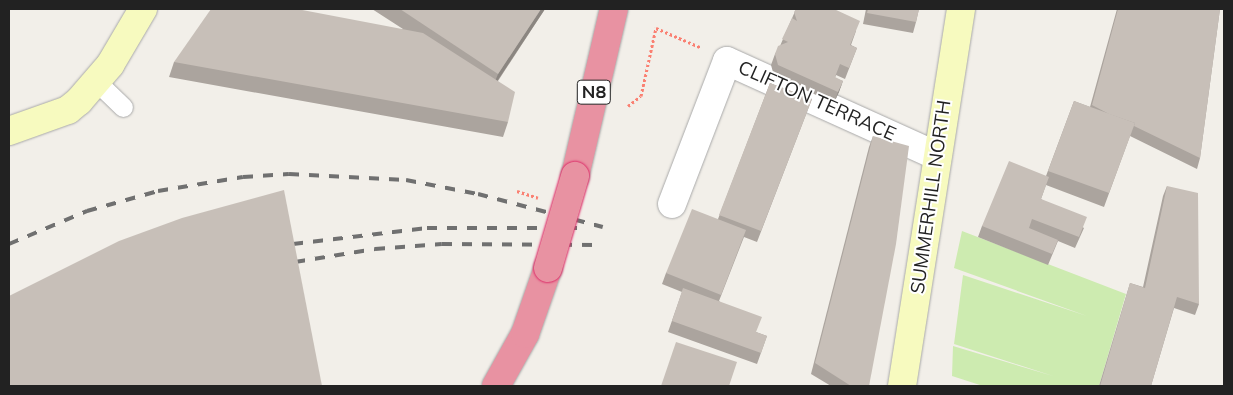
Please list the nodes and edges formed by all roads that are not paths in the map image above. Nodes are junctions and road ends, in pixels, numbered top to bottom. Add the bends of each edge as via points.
1 (143, 9) edge
2 (614, 9) edge
3 (961, 9) edge
4 (97, 82) junction
5 (123, 107) dead end
6 (9, 131) edge
7 (937, 156) junction
8 (672, 204) dead end
9 (496, 386) edge
10 (902, 386) edge

1 - 4 main road via 131,34
2 - 9 highway, N8, bridge via 548,268 525,334
3 - 7 main road, SUMMERHILL NORTH
4 - 5 lane
4 - 6 main road via 68,110
7 - 8 street, CLIFTON TERRACE via 727,61
7 - 10 main road, SUMMERHILL NORTH

